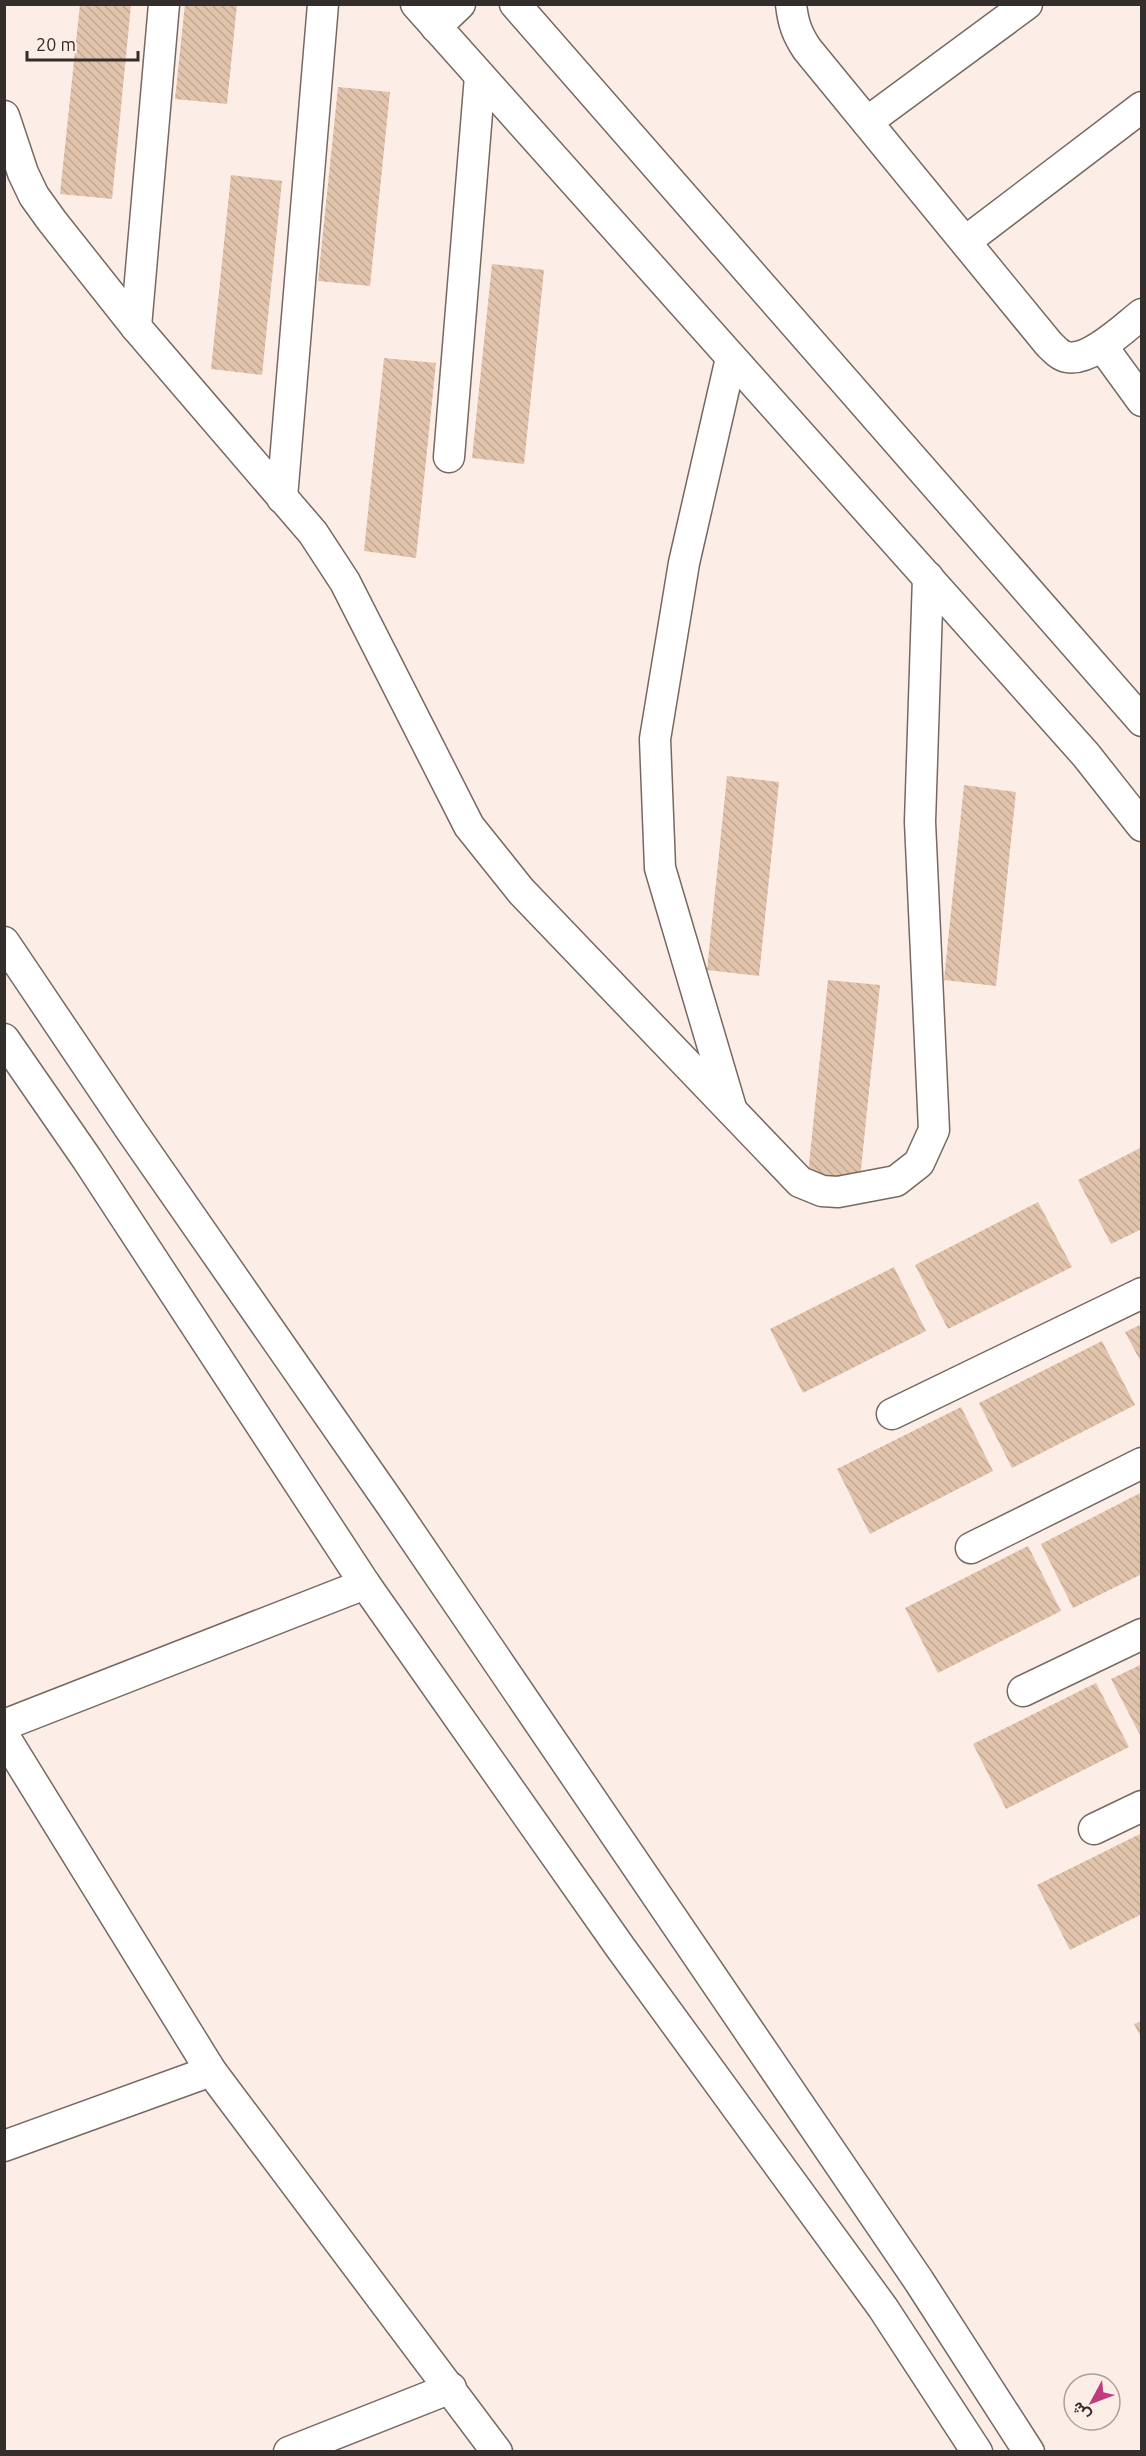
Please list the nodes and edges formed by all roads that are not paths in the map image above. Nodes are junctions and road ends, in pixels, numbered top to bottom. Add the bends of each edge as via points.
1 (164, 4) edge
2 (323, 4) edge
3 (416, 4) edge
4 (460, 4) edge
5 (515, 4) edge
6 (791, 4) edge
7 (1027, 4) edge
8 (436, 27) junction
9 (480, 76) junction
10 (1142, 107) edge
11 (4, 116) edge
12 (867, 122) junction
13 (966, 241) junction
14 (1142, 314) edge
15 (136, 327) junction
16 (1102, 346) junction
17 (731, 358) junction
18 (1138, 394) edge
19 (449, 457) dead end
20 (282, 498) junction
21 (928, 577) junction
22 (1142, 721) edge
23 (1142, 826) edge
24 (4, 942) edge
25 (4, 1039) edge
26 (733, 1112) junction
27 (1142, 1293) edge
28 (892, 1414) dead end
29 (1142, 1463) edge
30 (971, 1548) dead end
31 (366, 1584) junction
32 (1142, 1634) edge
33 (1023, 1691) dead end
34 (4, 1725) edge
35 (4, 1736) edge
36 (1142, 1806) edge
37 (1094, 1829) dead end
38 (211, 2071) junction
39 (4, 2146) edge
40 (451, 2388) junction
41 (289, 2451) edge
42 (497, 2451) edge
43 (977, 2451) edge
44 (1029, 2451) edge

1 - 15 street
2 - 20 street
3 - 8 street
4 - 8 street
5 - 22 street
6 - 12 street via 797,35
7 - 12 street
8 - 9 street
9 - 17 street
9 - 19 street
10 - 13 street
11 - 15 street via 34,196
12 - 13 street
13 - 16 street via 1059,353 1077,357
14 - 16 street
15 - 20 street
16 - 18 street
17 - 21 street
17 - 26 street via 684,563 655,739 660,868
20 - 26 street via 313,533 345,582 469,826 521,891
21 - 23 street via 1086,755
21 - 26 street via 920,822 934,1130 919,1163 896,1181 838,1192 822,1191 800,1182
24 - 44 street via 919,2281
25 - 31 street
27 - 28 street
29 - 30 street
31 - 34 street
31 - 43 street via 620,1947 883,2308
32 - 33 street
35 - 38 street
36 - 37 street
38 - 39 street
38 - 40 street
40 - 41 street
40 - 42 street

